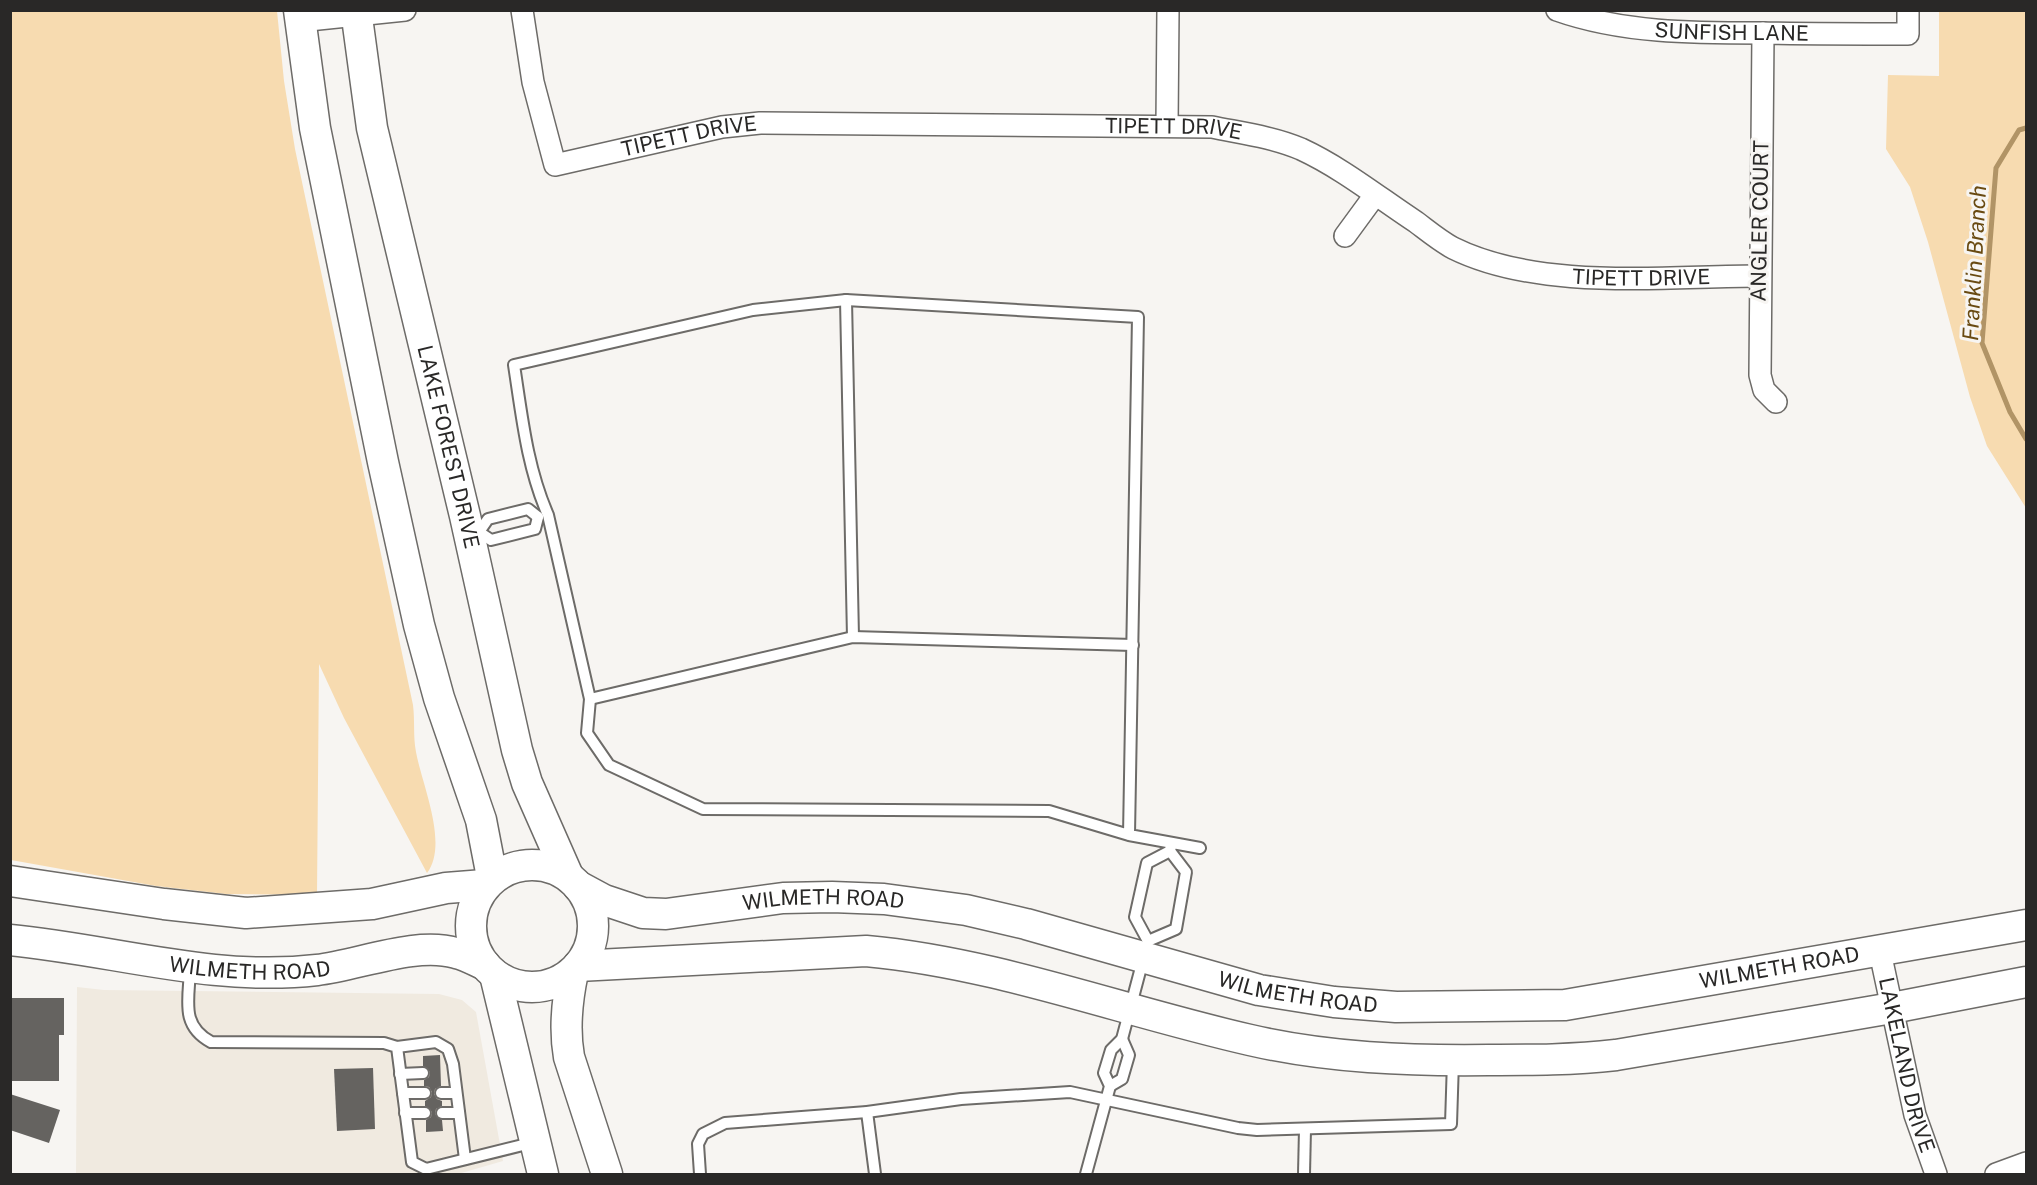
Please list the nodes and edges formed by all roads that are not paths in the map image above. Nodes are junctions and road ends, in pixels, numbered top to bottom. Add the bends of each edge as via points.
1 (405, 10) edge
2 (522, 10) edge
3 (1168, 10) edge
4 (1557, 10) edge
5 (1908, 10) edge
6 (356, 13) edge
7 (299, 16) edge
8 (1763, 33) junction
9 (1167, 125) junction
10 (1375, 195) junction
11 (1345, 236) dead end
12 (1759, 276) junction
13 (846, 300) junction
14 (1776, 402) dead end
15 (543, 516) junction
16 (474, 533) junction
17 (853, 637) junction
18 (1133, 645) junction
19 (590, 699) junction
20 (1129, 835) junction
21 (1171, 846) junction
22 (1200, 848) dead end
23 (10, 881) edge
24 (488, 881) junction
25 (573, 881) junction
26 (2026, 925) edge
27 (10, 940) edge
28 (1146, 949) junction
29 (1880, 952) junction
30 (190, 969) junction
31 (576, 969) junction
32 (490, 970) junction
33 (2026, 982) edge
34 (1892, 1008) junction
35 (1129, 1009) junction
36 (1122, 1040) junction
37 (397, 1047) junction
38 (1453, 1060) junction
39 (423, 1073) dead end
40 (441, 1073) dead end
41 (454, 1073) junction
42 (400, 1074) junction
43 (1110, 1086) junction
44 (403, 1093) junction
45 (424, 1093) dead end
46 (441, 1093) dead end
47 (456, 1093) junction
48 (1107, 1099) junction
49 (867, 1112) junction
50 (405, 1113) junction
51 (425, 1113) dead end
52 (442, 1113) dead end
53 (459, 1113) junction
54 (1305, 1129) junction
55 (535, 1142) junction
56 (465, 1159) junction
57 (2026, 1163) edge
58 (543, 1174) edge
59 (606, 1174) edge
60 (700, 1174) edge
61 (875, 1174) edge
62 (1086, 1174) edge
63 (1304, 1174) edge
64 (1936, 1174) edge
65 (1996, 1174) edge

1 - 6 street
2 - 9 street, TIPETT DRIVE via 532,82 555,165 722,127 760,123
3 - 9 street
4 - 8 street, SUNFISH LANE via 1636,28
5 - 8 street, SUNFISH LANE via 1908,34
6 - 7 street
6 - 16 street, LAKE FOREST DRIVE via 372,128
7 - 24 street via 315,128 417,613 439,698 481,820
8 - 12 street, ANGLER COURT
9 - 10 street, TIPETT DRIVE via 1212,127 1299,148
10 - 11 street
10 - 12 street, TIPETT DRIVE via 1452,248 1502,267 1597,277
12 - 14 street, ANGLER COURT via 1760,375 1764,390
13 - 15 lane via 753,310 514,365 526,451
13 - 17 lane
13 - 18 lane via 1138,317
15 - 16 lane via 528,509 488,519
15 - 16 lane via 535,529 491,540
15 - 19 lane
16 - 25 street, LAKE FOREST DRIVE via 517,750 527,783
17 - 18 lane
17 - 19 lane
18 - 20 lane
19 - 20 lane via 586,733 609,765 703,809 1049,811
20 - 21 lane
21 - 22 lane
21 - 28 lane via 1147,863 1135,917
21 - 28 lane via 1186,872 1176,929
23 - 24 street via 246,913 372,904
24 - 25 street via 529,865 543,866
24 - 32 street via 476,901 471,928 473,942
25 - 28 street, WILMETH ROAD via 620,906 643,913 666,914 783,898 884,899 966,910
25 - 31 street via 590,910 592,924 588,950
26 - 29 street, WILMETH ROAD
27 - 30 street, WILMETH ROAD
28 - 29 street, WILMETH ROAD via 1259,990 1334,1002 1442,1008 1565,1005
28 - 35 lane
29 - 34 street, LAKELAND DRIVE
30 - 32 street, WILMETH ROAD via 234,974 317,970 427,949 455,952
30 - 37 lane via 189,1020 196,1034 211,1042 384,1042
31 - 32 street via 534,987 514,983
31 - 35 street via 866,951 966,966
31 - 59 street via 568,998 566,1038
32 - 55 street
33 - 34 street
34 - 38 street via 1576,1059
34 - 64 street, LAKELAND DRIVE via 1915,1115
35 - 36 lane
35 - 38 street via 1302,1050 1405,1060
36 - 43 lane via 1111,1050 1104,1073
36 - 43 lane via 1129,1054 1122,1079
37 - 41 lane via 436,1042 448,1049
37 - 42 lane
38 - 54 lane via 1451,1124
39 - 42 lane
40 - 41 lane
41 - 47 lane
42 - 44 lane
43 - 48 lane
44 - 45 lane
44 - 50 lane
46 - 47 lane
47 - 53 lane
48 - 49 lane via 1070,1092 1029,1094
48 - 54 lane via 1238,1128
48 - 62 lane
49 - 60 lane via 712,1127 698,1144
49 - 61 lane
50 - 51 lane
50 - 56 lane via 412,1162 426,1169
52 - 53 lane
53 - 56 lane
54 - 63 lane
55 - 56 lane
55 - 58 street
57 - 65 street

